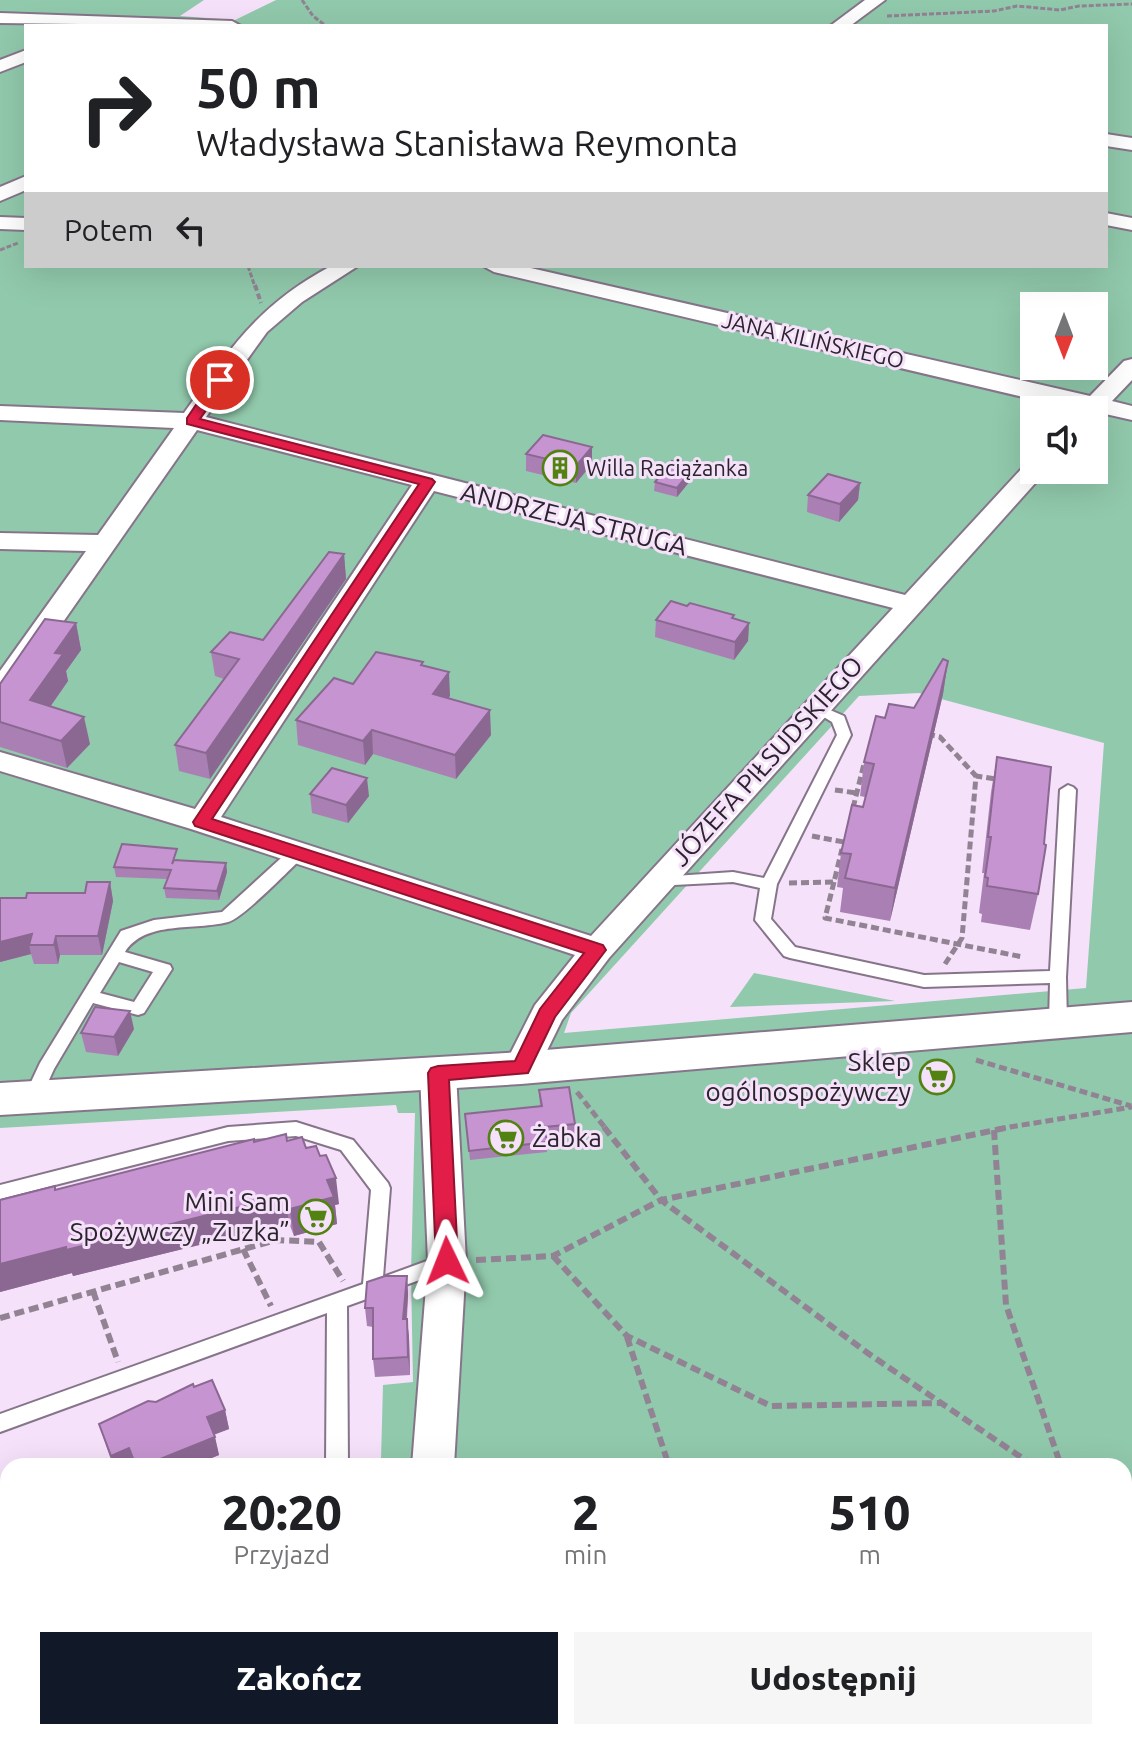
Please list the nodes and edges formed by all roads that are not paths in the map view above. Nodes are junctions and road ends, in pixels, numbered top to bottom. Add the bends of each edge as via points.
1 (876, 0) edge
2 (0, 18) edge
3 (91, 24) edge
4 (842, 24) edge
5 (24, 56) edge
6 (0, 67) edge
7 (1108, 140) edge
8 (1132, 144) edge
9 (24, 183) edge
10 (0, 195) edge
11 (1108, 219) edge
12 (0, 223) edge
13 (24, 224) edge
14 (1132, 224) edge
15 (343, 268) edge
16 (502, 268) edge
17 (1132, 366) edge
18 (1045, 396) edge
19 (1103, 396) edge
20 (1108, 409) edge
21 (0, 413) edge
22 (1132, 413) edge
23 (191, 421) junction
24 (427, 482) junction
25 (1021, 484) edge
26 (0, 541) edge
27 (105, 543) junction
28 (910, 604) junction
29 (0, 692) edge
30 (816, 708) junction
31 (0, 761) edge
32 (1068, 790) dead end
33 (202, 822) junction
34 (297, 853) junction
35 (658, 882) junction
36 (769, 884) junction
37 (597, 950) junction
38 (115, 955) junction
39 (1058, 970) junction
40 (89, 996) junction
41 (1132, 1017) edge
42 (1058, 1024) junction
43 (521, 1068) junction
44 (438, 1073) junction
45 (17, 1098) edge
46 (0, 1192) edge
47 (447, 1261) junction
48 (354, 1295) junction
49 (0, 1423) edge
50 (338, 1458) edge
51 (434, 1458) edge

1 - 4 street
2 - 3 street
5 - 6 street
7 - 8 street
9 - 10 street
11 - 14 street
12 - 13 street
15 - 23 street via 265,319
16 - 18 street, JANA KILIŃSKIEGO
17 - 19 street
20 - 22 street, JANA KILIŃSKIEGO
21 - 23 street, ANDRZEJA STRUGA
23 - 24 street, ANDRZEJA STRUGA
23 - 27 street
24 - 28 street, ANDRZEJA STRUGA
24 - 33 street
25 - 28 street, JÓZEFA PIŁSUDSKIEGO
26 - 27 street
27 - 29 street
28 - 30 street, JÓZEFA PIŁSUDSKIEGO
30 - 35 street, JÓZEFA PIŁSUDSKIEGO
30 - 36 lane via 839,719 844,735
31 - 33 street
32 - 39 lane
33 - 34 street
34 - 37 street
34 - 38 lane via 227,917 154,926 127,935
35 - 36 lane via 733,877
35 - 37 street, JÓZEFA PIŁSUDSKIEGO
36 - 39 lane via 763,920 790,952 933,981
37 - 43 street, JÓZEFA PIŁSUDSKIEGO via 547,1014
38 - 40 lane
38 - 40 lane via 164,969 138,1009
39 - 42 lane
40 - 45 lane via 46,1068
41 - 42 street
42 - 43 street
43 - 44 street
44 - 45 street
44 - 47 street
46 - 48 lane via 228,1134 296,1129 347,1145 381,1188
47 - 48 lane
47 - 51 street
48 - 49 lane
48 - 50 lane

